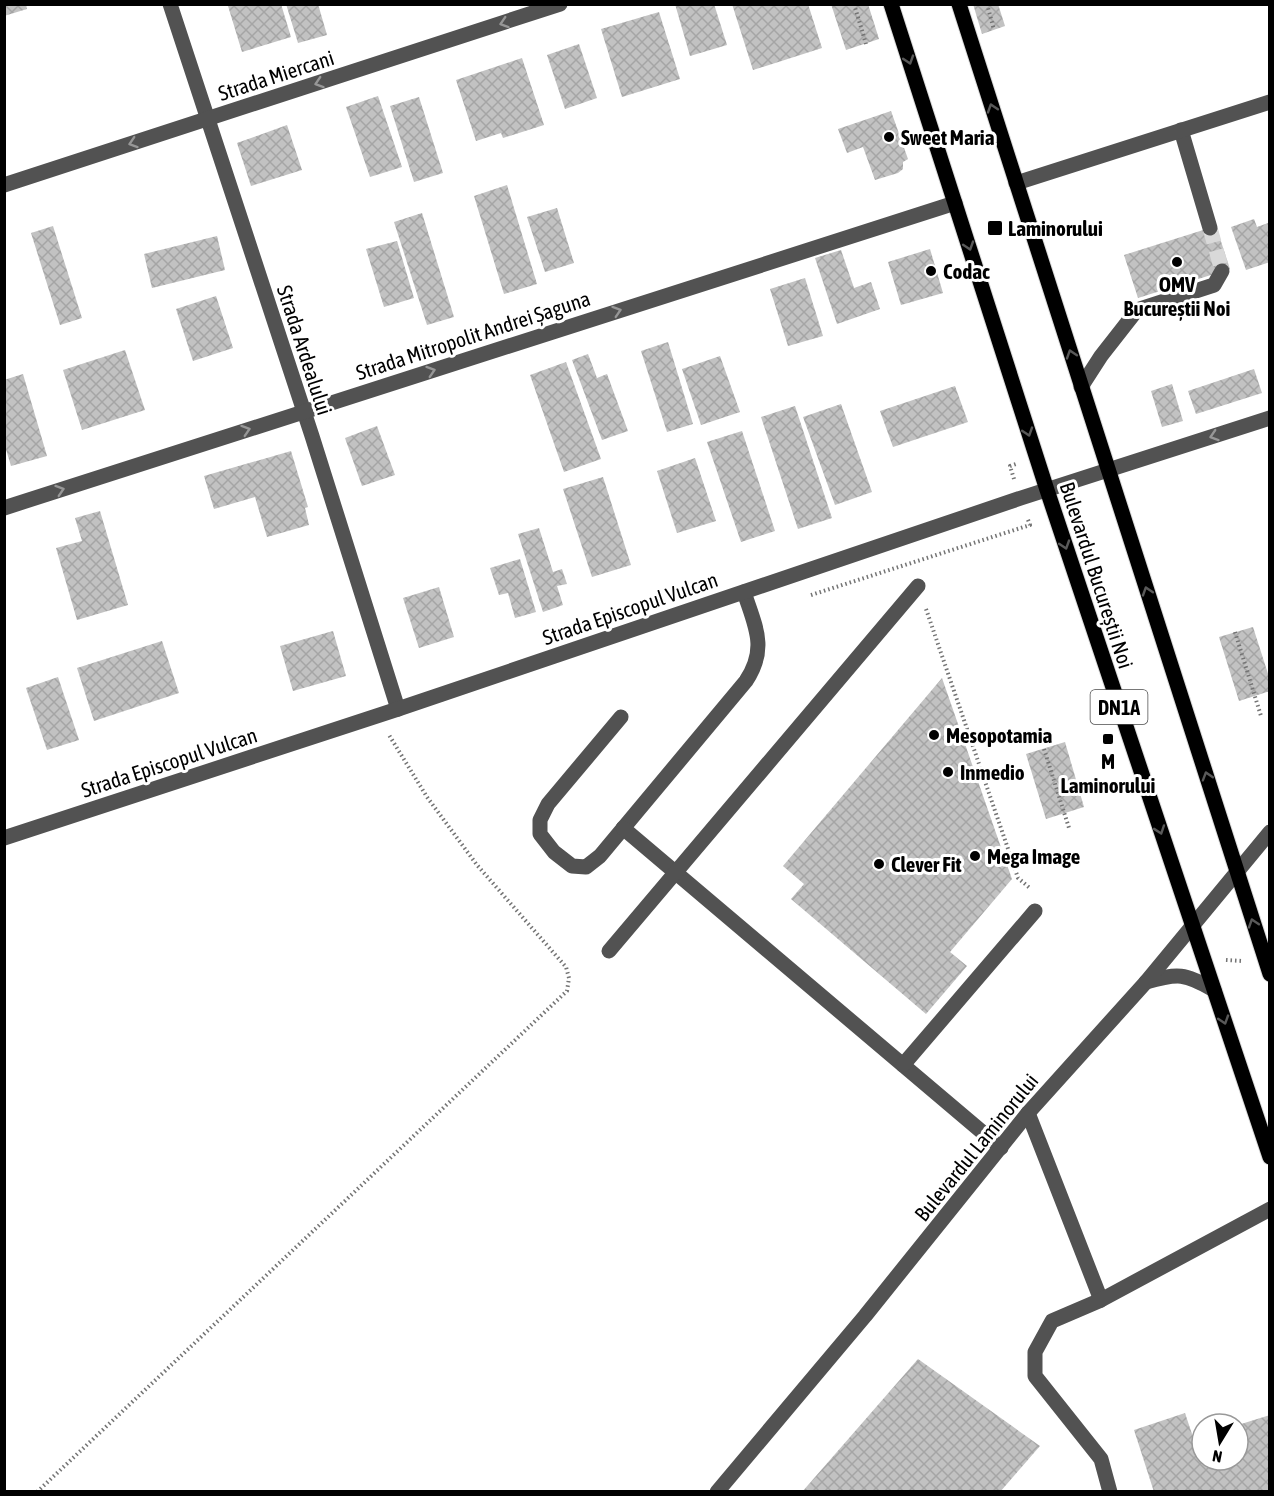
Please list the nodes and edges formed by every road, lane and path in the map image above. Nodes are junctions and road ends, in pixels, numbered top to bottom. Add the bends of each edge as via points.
1 (170, 4) edge
2 (560, 4) edge
3 (854, 4) edge
4 (891, 4) edge
5 (959, 4) edge
6 (987, 4) edge
7 (994, 30) dead end
8 (866, 44) dead end
9 (1269, 102) edge
10 (207, 119) junction
11 (1181, 130) junction
12 (1016, 183) junction
13 (4, 185) edge
14 (955, 203) junction
15 (1210, 228) tunnel mouth
16 (1222, 271) dead end
17 (1081, 387) junction
18 (303, 412) junction
19 (1269, 418) edge
20 (1108, 470) junction
21 (1047, 490) junction
22 (4, 508) edge
23 (910, 563) dead end
24 (918, 586) junction
25 (744, 592) junction
26 (1235, 632) dead end
27 (398, 709) junction
28 (1262, 716) dead end
29 (621, 717) dead end
30 (389, 734) dead end
31 (1044, 749) dead end
32 (623, 828) junction
33 (1069, 828) dead end
34 (1269, 832) edge
35 (4, 838) edge
36 (1237, 872) junction
37 (675, 873) junction
38 (1035, 911) joint
39 (1192, 925) junction
40 (609, 951) dead end
41 (1269, 974) edge
42 (1146, 982) junction
43 (1214, 990) junction
44 (903, 1065) junction
45 (1028, 1113) junction
46 (1000, 1148) junction
47 (1269, 1157) edge
48 (1269, 1209) edge
49 (1101, 1300) junction
50 (37, 1491) edge
51 (717, 1491) edge
52 (1110, 1491) edge

1 - 10 street, Strada Ardealului
2 -> 10 street, Strada Miercani
3 - 8 path
4 -> 14 main road, Bulevardul Bucureștii Noi / DN1A
12 -> 5 main road, Bulevardul Bucureștii Noi / DN1A
6 - 7 path
9 - 11 street
10 -> 13 street, Strada Miercani
10 - 18 street, Strada Ardealului
11 - 12 street
11 - 15 street
17 -> 12 main road, Bulevardul Bucureștii Noi / DN1A
18 -> 14 street, Strada Mitropolit Andrei Șaguna
14 -> 21 main road, Bulevardul Bucureștii Noi / DN1A
16 - 17 street via 1214,285 1137,310
17 - 20 main road, Bulevardul Bucureștii Noi / DN1A
22 -> 18 street, Strada Mitropolit Andrei Șaguna
18 - 27 street, Strada Ardealului
19 -> 20 street, Strada Episcopul Vulcan
20 - 21 street, Strada Episcopul Vulcan
36 -> 20 main road, Bulevardul Bucureștii Noi / DN1A
21 - 25 street, Strada Episcopul Vulcan
21 -> 39 main road, Bulevardul Bucureștii Noi / DN1A
23 - 24 path
24 - 37 street
24 - 38 path via 1018,878 1044,900
25 - 27 street, Strada Episcopul Vulcan
25 - 32 street via 758,637 754,668
26 - 28 path
27 - 35 street, Strada Episcopul Vulcan
29 - 32 street via 548,804 540,820 540,834 572,866 586,867
30 - 50 path via 477,865 566,967 570,978 567,991
31 - 33 path
32 - 37 street
34 - 36 street, Bulevardul Laminorului
36 - 39 street, Bulevardul Laminorului
41 -> 36 main road, Bulevardul Bucureștii Noi / DN1A
37 - 40 street
37 - 44 street
38 - 44 street
39 - 42 street, Bulevardul Laminorului
39 - 43 main road, Bulevardul Bucureștii Noi / DN1A
42 - 43 street via 1171,975 1193,978
42 - 45 street, Bulevardul Laminorului
43 -> 47 main road, Bulevardul Bucureștii Noi / DN1A
44 - 46 street
45 - 46 street, Bulevardul Laminorului
45 - 49 street
46 - 51 street, Bulevardul Laminorului
48 - 49 street
49 - 52 street via 1052,1322 1035,1352 1035,1376 1101,1459

